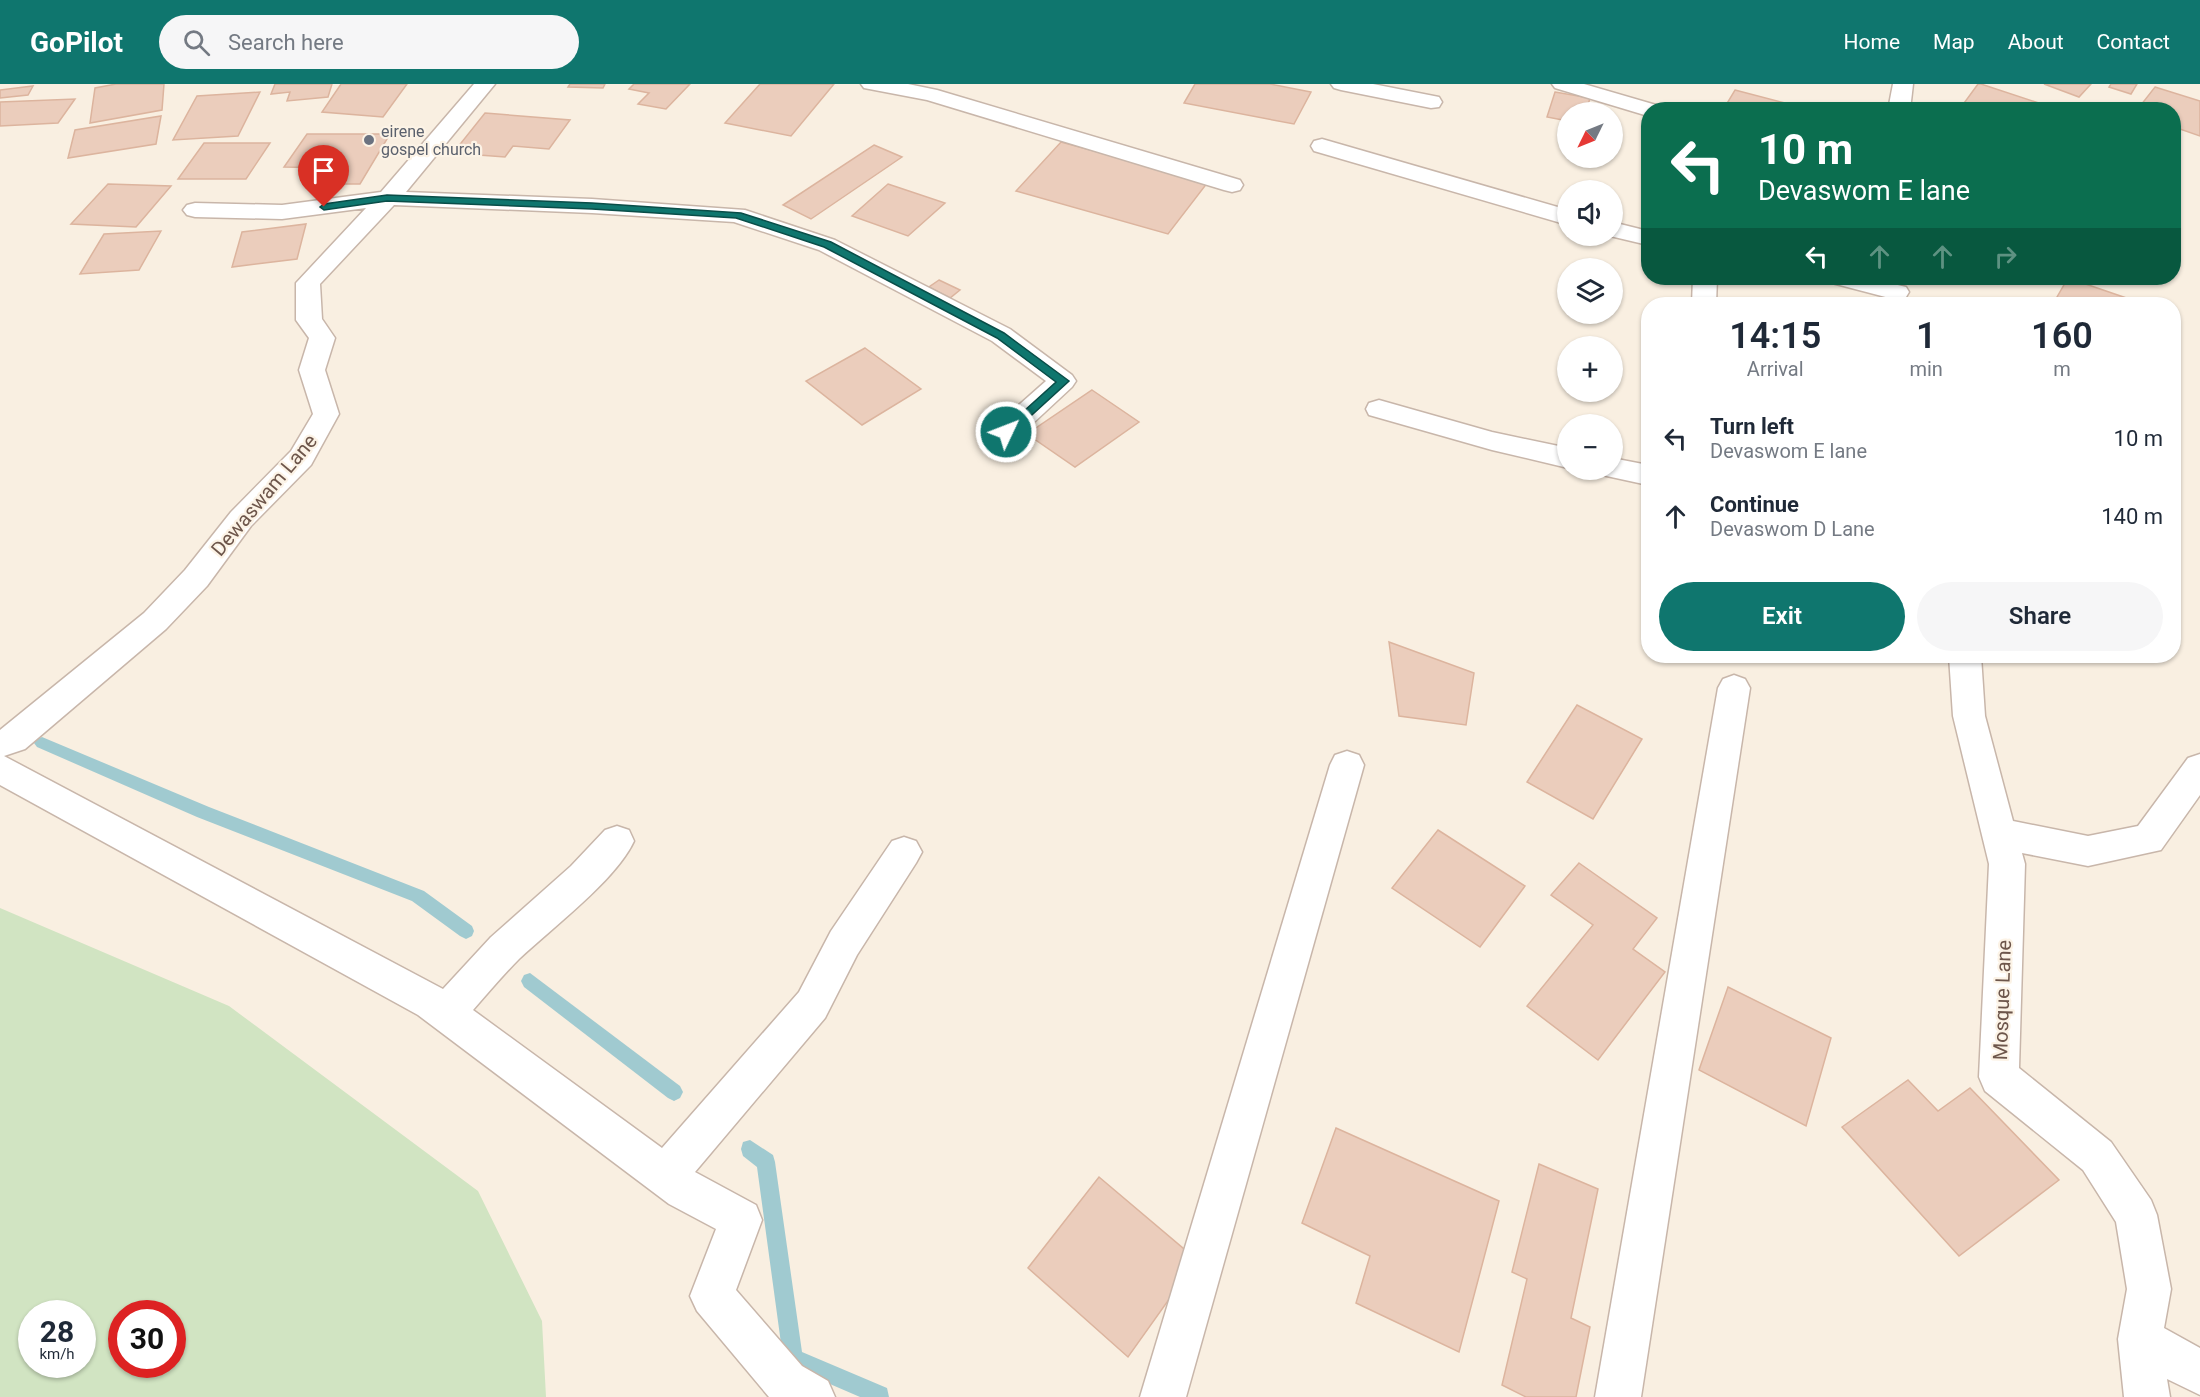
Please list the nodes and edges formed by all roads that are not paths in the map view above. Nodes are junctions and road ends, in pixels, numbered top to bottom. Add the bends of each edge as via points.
1 (485, 84) edge
2 (871, 84) edge
3 (1341, 84) edge
4 (1562, 84) edge
5 (1903, 84) edge
6 (934, 89) edge
7 (1431, 102) dead end
8 (1900, 102) edge
9 (1641, 108) edge
10 (1322, 146) dead end
11 (1233, 185) dead end
12 (387, 198) junction
13 (195, 210) dead end
14 (1557, 215) edge
15 (1623, 232) edge
16 (1641, 236) edge
17 (1872, 285) edge
18 (1898, 291) edge
19 (1379, 409) dead end
20 (1006, 432) dead end
21 (1557, 456) edge
22 (1623, 470) edge
23 (1641, 474) edge
24 (1965, 663) edge
25 (1734, 688) dead end
26 (0, 744) edge
27 (1347, 765) dead end
28 (0, 769) edge
29 (2200, 769) edge
30 (2000, 834) junction
31 (617, 841) dead end
32 (904, 852) dead end
33 (447, 1013) junction
34 (665, 1175) junction
35 (2140, 1339) junction
36 (2200, 1373) edge
37 (812, 1397) edge
38 (1163, 1397) edge
39 (1618, 1397) edge
40 (2147, 1397) edge

1 - 12 street, Dewaswam Lane
2 - 6 street
3 - 7 street
4 - 9 street
5 - 8 street
6 - 11 street
10 - 14 street
12 - 13 street via 282,212
12 - 20 street via 737,215 827,244 1001,335 1063,381
12 - 26 street, Dewaswam Lane via 309,283 309,321 322,338 312,370 326,414 301,458 241,519 196,578 155,621 13,739
15 - 16 street
17 - 18 street
19 - 21 street
22 - 23 street
24 - 30 street, Mosque Lane via 1969,716
25 - 39 street
27 - 38 street
28 - 33 street
29 - 30 street via 2148,840 2088,851
30 - 35 street, Mosque Lane via 2007,864 2000,1077 2097,1156 2136,1215 2149,1288
31 - 33 street via 584,877 504,949
32 - 34 street via 844,944 812,1005
33 - 34 street
34 - 37 street via 684,1190 741,1220 712,1296 786,1382
35 - 36 street
35 - 40 street, Mosque Lane

